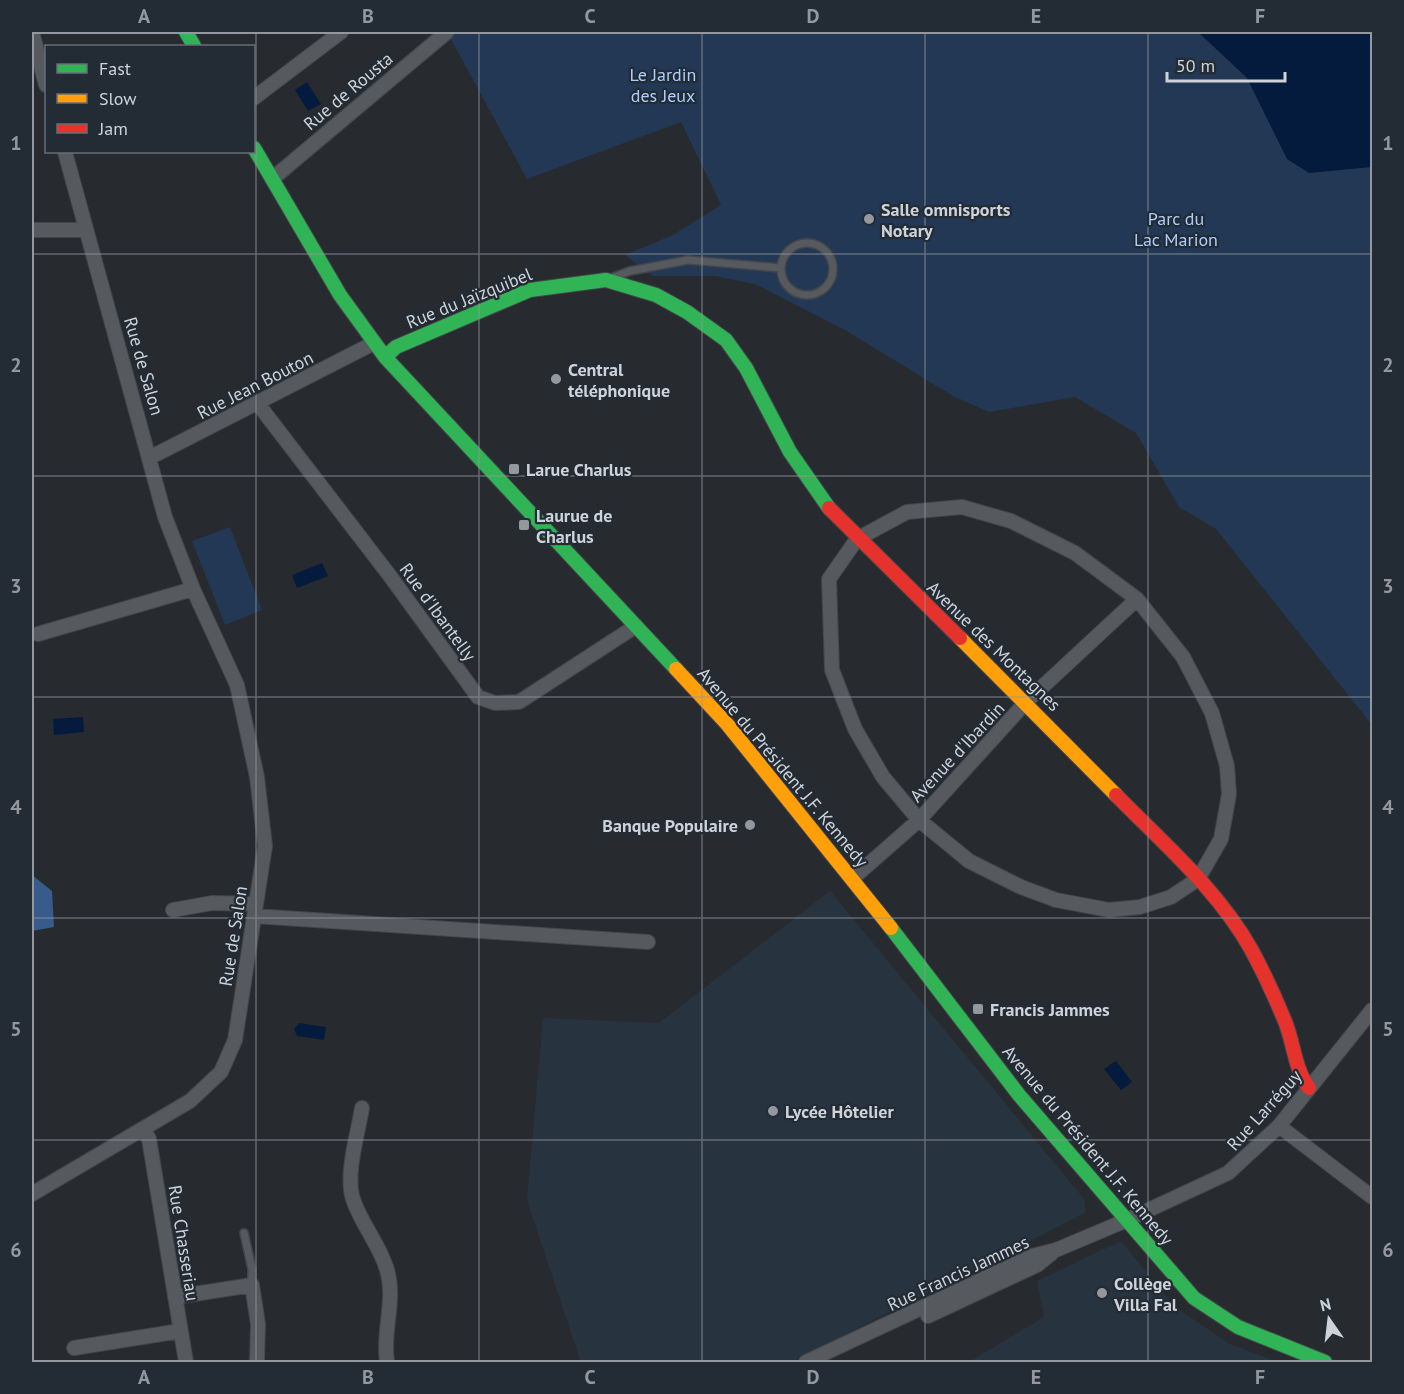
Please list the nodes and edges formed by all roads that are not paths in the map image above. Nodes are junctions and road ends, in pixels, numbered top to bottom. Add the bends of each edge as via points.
1 (32, 32) edge
2 (341, 32) edge
3 (447, 32) edge
4 (45, 80) edge
5 (255, 97) edge
6 (255, 150) edge
7 (65, 153) edge
8 (272, 179) junction
9 (32, 230) edge
10 (86, 230) junction
11 (781, 268) junction
12 (606, 280) junction
13 (374, 343) junction
14 (385, 357) junction
15 (258, 404) junction
16 (151, 457) junction
17 (857, 538) junction
18 (193, 589) junction
19 (1137, 599) junction
20 (636, 626) junction
21 (38, 634) dead end
22 (1026, 702) junction
23 (919, 819) junction
24 (853, 878) junction
25 (1198, 879) junction
26 (173, 910) dead end
27 (255, 910) junction
28 (648, 942) dead end
29 (1372, 1010) edge
30 (1309, 1088) junction
31 (362, 1108) dead end
32 (1279, 1125) junction
33 (144, 1130) junction
34 (32, 1194) edge
35 (1372, 1197) edge
36 (1127, 1220) junction
37 (244, 1233) dead end
38 (1056, 1250) junction
39 (252, 1286) junction
40 (175, 1297) junction
41 (180, 1331) junction
42 (74, 1348) dead end
43 (186, 1362) edge
44 (256, 1362) edge
45 (387, 1362) edge
46 (806, 1362) edge
47 (826, 1362) edge
48 (1325, 1362) edge

1 - 4 street
2 - 5 street
3 - 8 street, Rue de Rousta
6 - 8 street, Avenue du Président J.F. Kennedy
7 - 10 street, Rue de Salon
8 - 13 street, Avenue du Président J.F. Kennedy via 340,296
9 - 10 street
10 - 16 street, Rue de Salon
11 - 11 lane via 787,252 803,243 820,246 832,259 833,268 823,289 808,294 792,290
11 - 12 lane via 688,260 630,271
12 - 14 street, Rue du Jaïzquibel via 530,290 396,347
12 - 17 street, Avenue des Montagnes via 656,296 726,340 821,500
13 - 14 street, Avenue du Président J.F. Kennedy
13 - 15 street, Rue Jean Bouton
14 - 20 street, Avenue du Président J.F. Kennedy
15 - 16 street, Rue Jean Bouton
15 - 20 street, Rue d'Ibantelly via 477,697 495,704 519,702
16 - 18 street, Rue de Salon via 165,516
17 - 19 street via 907,512 962,507 1011,521 1075,553
17 - 22 street, Avenue des Montagnes
17 - 23 street via 829,579 832,670 860,738 883,777
18 - 21 street
18 - 27 street, Rue de Salon via 237,684 257,777 265,846
19 - 22 street, Avenue d'Ibardin
19 - 25 street via 1183,657 1212,712 1227,766 1229,794 1221,839
20 - 24 street, Avenue du Président J.F. Kennedy via 727,724
22 - 23 street, Avenue d'Ibardin
22 - 25 street, Avenue des Montagnes
23 - 24 street, Avenue d'Ibardin
23 - 25 street via 969,861 1056,900 1108,910 1140,908 1171,897
24 - 36 street, Avenue du Président J.F. Kennedy via 1019,1095
25 - 30 street, Avenue des Montagnes via 1251,950 1286,1025 1302,1079
26 - 27 street via 212,903
27 - 28 street
27 - 33 street, Rue de Salon via 235,1040 220,1072 190,1101
29 - 30 street, Rue Larréguy
30 - 32 street, Rue Larréguy
31 - 45 street via 352,1165 352,1198 387,1270 391,1295
32 - 35 street
32 - 36 street, Rue Larréguy via 1228,1173
33 - 34 street, Rue de Salon
33 - 40 street, Rue Chasseriau via 149,1139
36 - 38 street, Rue Francis Jammes
36 - 48 street, Avenue du Président J.F. Kennedy via 1194,1298 1238,1327
37 - 39 lane
38 - 46 street, Rue Francis Jammes via 1032,1256
38 - 47 street via 1037,1265
39 - 40 street
39 - 44 street via 258,1324
40 - 41 street, Rue Chasseriau
41 - 42 street
41 - 43 street, Rue Chasseriau

